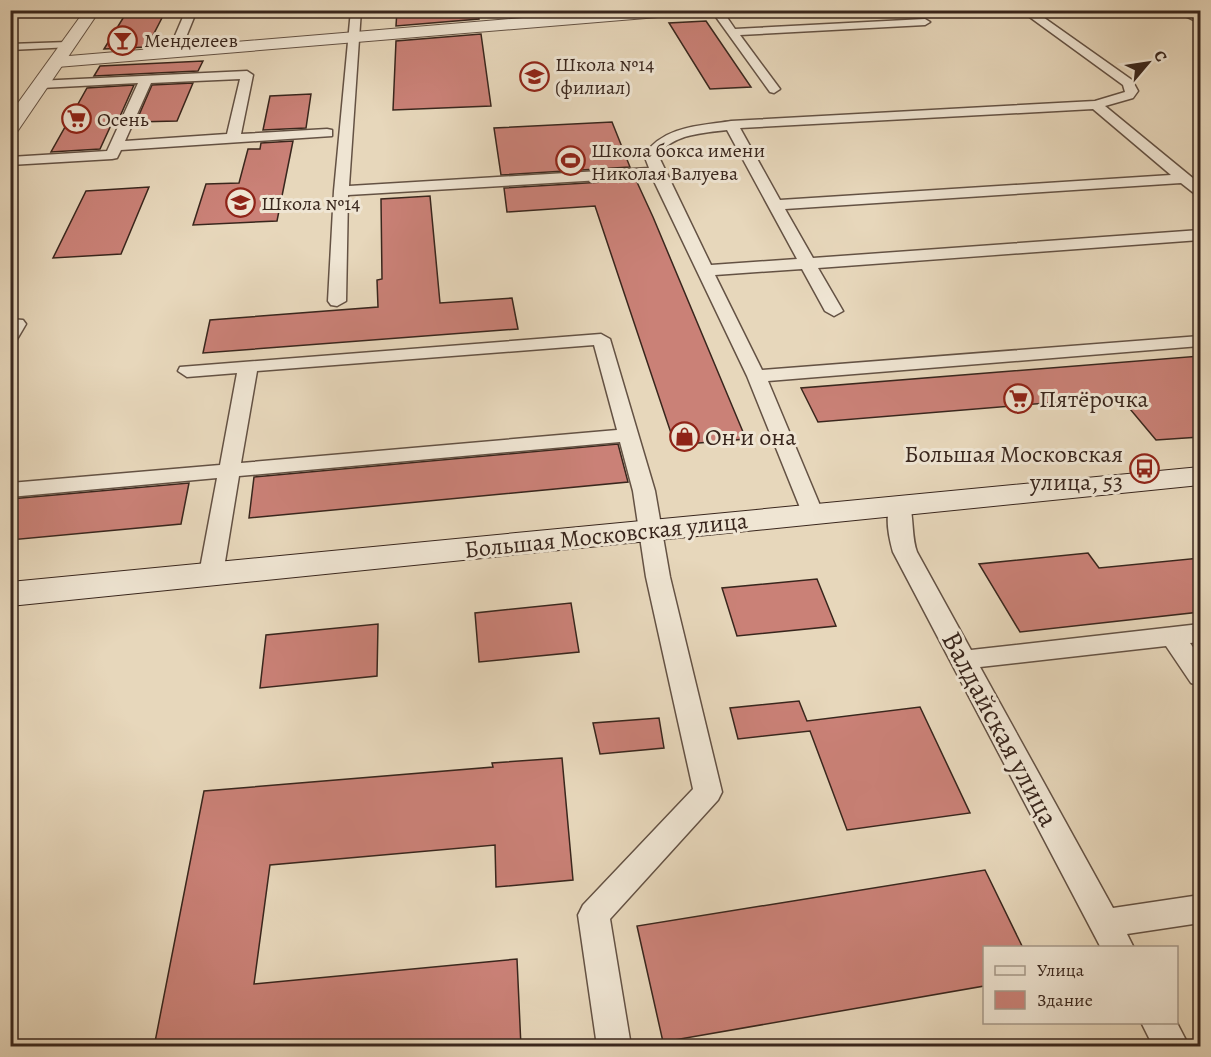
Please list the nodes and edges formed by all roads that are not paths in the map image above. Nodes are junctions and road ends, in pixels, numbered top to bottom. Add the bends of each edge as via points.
1 (93, 10) edge
2 (192, 10) edge
3 (356, 10) edge
4 (682, 10) edge
5 (717, 10) edge
6 (1025, 10) edge
7 (1177, 10) edge
8 (663, 11) edge
9 (1200, 20) edge
10 (925, 22) dead end
11 (732, 32) junction
12 (352, 38) junction
13 (68, 45) junction
14 (10, 47) edge
15 (174, 52) junction
16 (57, 62) junction
17 (146, 80) junction
18 (41, 84) junction
19 (774, 89) dead end
20 (1096, 105) junction
21 (731, 125) junction
22 (10, 128) edge
23 (327, 133) dead end
24 (233, 138) junction
25 (116, 146) junction
26 (10, 161) edge
27 (657, 172) junction
28 (1185, 178) junction
29 (340, 191) junction
30 (1200, 191) edge
31 (775, 206) junction
32 (1200, 235) edge
33 (807, 263) junction
34 (703, 270) junction
35 (337, 301) dead end
36 (834, 311) dead end
37 (10, 324) edge
38 (10, 337) edge
39 (1200, 341) edge
40 (248, 366) junction
41 (187, 371) dead end
42 (756, 376) junction
43 (630, 435) junction
44 (229, 470) junction
45 (1200, 476) edge
46 (10, 490) edge
47 (900, 506) junction
48 (813, 515) junction
49 (649, 531) junction
50 (211, 574) junction
51 (10, 594) edge
52 (1200, 633) edge
53 (1172, 636) junction
54 (963, 660) junction
55 (1200, 676) edge
56 (1200, 909) edge
57 (1111, 935) edge
58 (1159, 1024) edge
59 (614, 1047) edge
60 (1172, 1047) edge

1 - 13 street
2 - 15 lane
3 - 12 lane
4 - 8 street
5 - 11 lane
6 - 20 lane via 1128,83 1132,91 1129,96
7 - 9 lane
8 - 12 street
10 - 11 lane
11 - 19 lane
12 - 15 street
12 - 29 lane
13 - 14 lane
13 - 16 street
15 - 16 street
16 - 18 street
17 - 18 lane
17 - 24 lane via 247,75
17 - 25 lane
18 - 22 street
20 - 21 lane
20 - 28 lane
21 - 27 lane via 686,133 659,145 651,155
21 - 31 lane
23 - 24 lane
24 - 25 lane
25 - 26 lane via 112,155
27 - 29 lane
27 - 34 lane
28 - 30 lane
28 - 31 lane
29 - 35 lane
31 - 33 lane
32 - 33 lane
33 - 34 lane
33 - 36 lane
34 - 42 lane
37 - 38 lane via 17,324
39 - 42 lane
40 - 41 lane
40 - 43 lane via 601,339
40 - 44 lane
42 - 48 lane
43 - 44 lane
43 - 49 lane
44 - 46 lane
44 - 50 lane
45 - 47 street, Большая Московская улица
47 - 48 street, Большая Московская улица
47 - 54 lane, Валдайская улица via 900,538 905,552
48 - 49 street, Большая Московская улица
49 - 50 street, Большая Московская улица
49 - 59 lane via 708,792 594,915
50 - 51 street, Большая Московская улица
52 - 53 lane
53 - 54 lane
53 - 55 lane
54 - 57 lane, Валдайская улица
56 - 57 lane
58 - 60 lane

